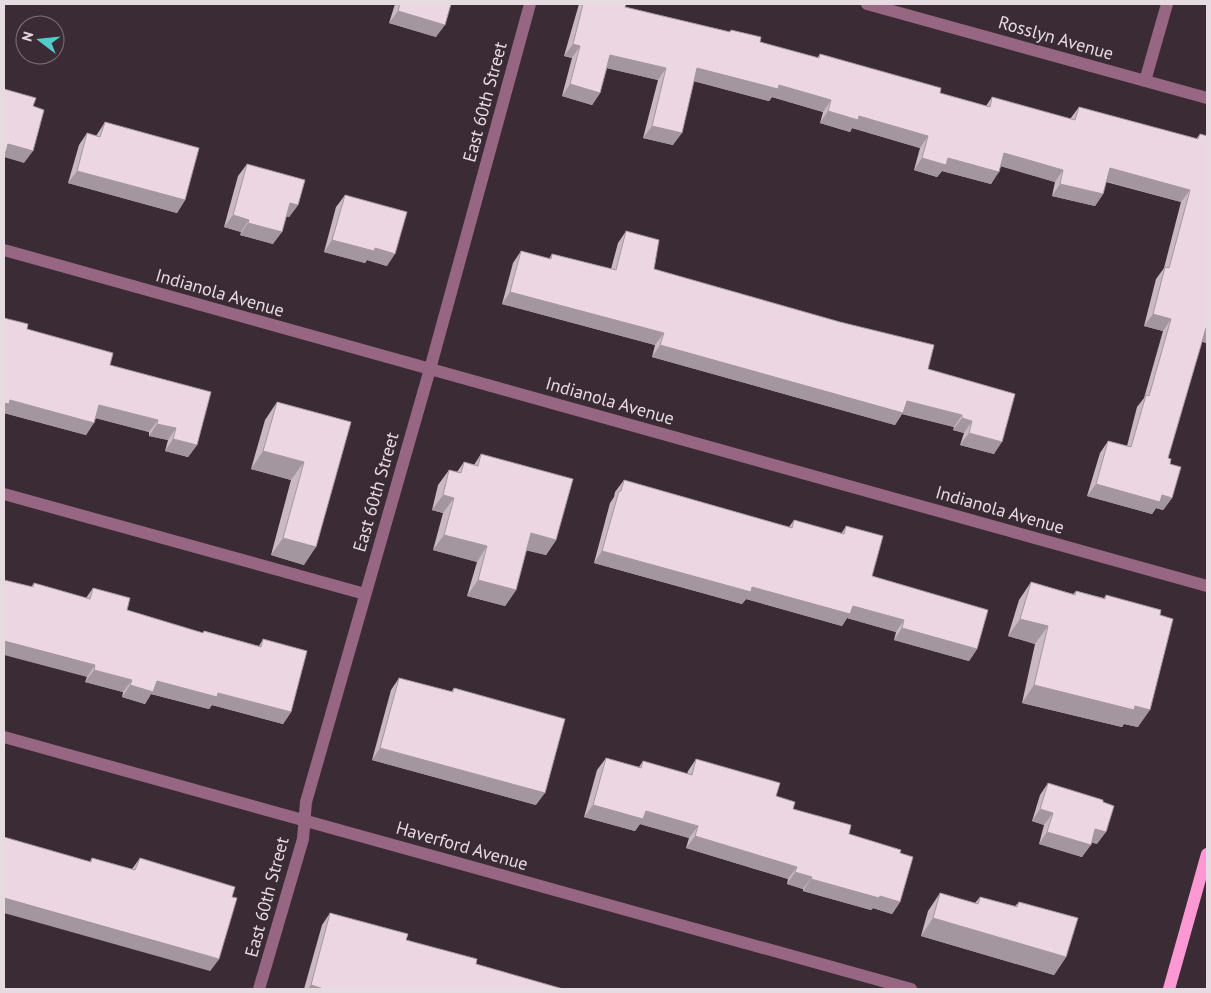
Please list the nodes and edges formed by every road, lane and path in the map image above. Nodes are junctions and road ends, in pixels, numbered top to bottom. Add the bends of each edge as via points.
1 (530, 4) edge
2 (867, 4) edge
3 (1167, 4) edge
4 (1146, 81) junction
5 (1207, 98) edge
6 (4, 250) edge
7 (430, 369) junction
8 (4, 494) edge
9 (1207, 586) edge
10 (365, 594) junction
11 (4, 737) edge
12 (303, 820) junction
13 (1207, 854) edge
14 (259, 989) edge
15 (911, 989) edge
16 (1169, 989) edge

1 - 7 street, East 60th Street
2 - 4 street, Rosslyn Avenue
3 - 4 street
4 - 5 street, Rosslyn Avenue
6 - 7 street, Indianola Avenue
7 - 9 street, Indianola Avenue
7 - 10 street, East 60th Street
8 - 10 street
10 - 12 street, East 60th Street
11 - 12 street, Haverford Avenue
12 - 14 street, East 60th Street via 303,838
12 - 15 street, Haverford Avenue
13 - 16 main road

